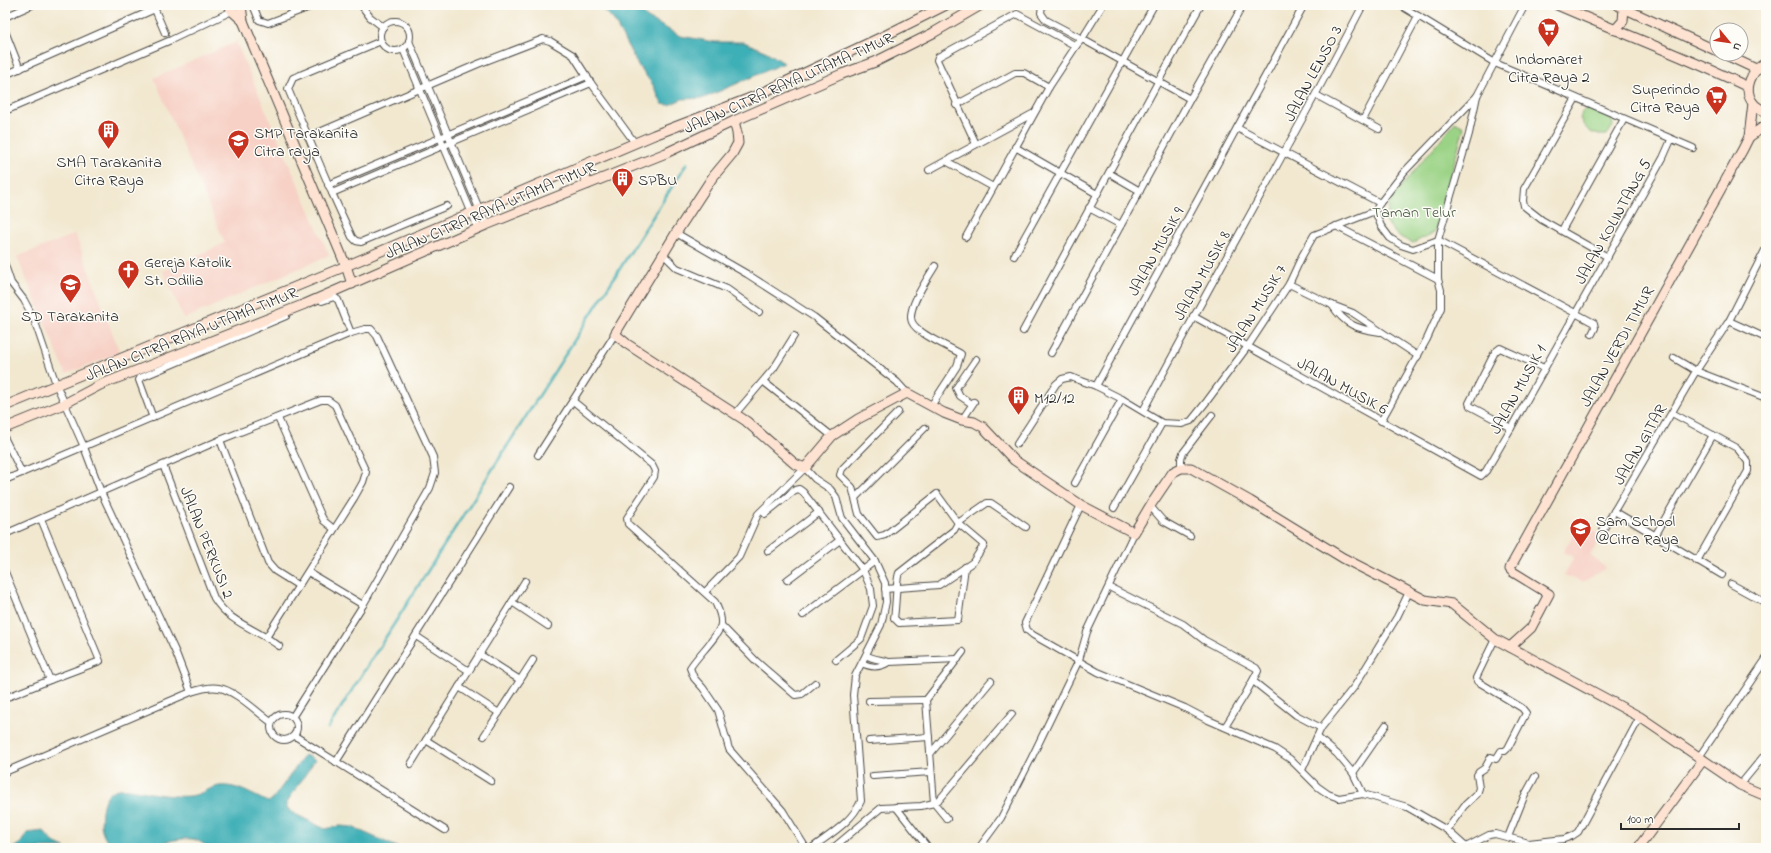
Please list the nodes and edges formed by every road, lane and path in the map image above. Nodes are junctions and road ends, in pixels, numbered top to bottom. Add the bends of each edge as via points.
1 (32, 5) edge
2 (253, 5) edge
3 (314, 5) edge
4 (361, 5) edge
5 (946, 5) edge
6 (981, 5) edge
7 (1042, 5) edge
8 (1103, 5) edge
9 (1154, 5) edge
10 (1201, 5) edge
11 (1243, 5) edge
12 (1304, 5) edge
13 (1363, 5) edge
14 (1400, 5) edge
15 (1525, 5) edge
16 (1557, 5) edge
17 (229, 6) edge
18 (241, 6) edge
19 (1620, 6) edge
20 (154, 7) edge
21 (1418, 16) junction
22 (5, 18) edge
23 (244, 21) junction
24 (383, 27) junction
25 (1615, 30) junction
26 (5, 31) edge
27 (165, 33) dead end
28 (1082, 40) junction
29 (381, 41) junction
30 (409, 41) junction
31 (1076, 46) junction
32 (1709, 47) edge
33 (403, 49) junction
34 (836, 58) junction
35 (1122, 62) junction
36 (1495, 62) junction
37 (1741, 62) edge
38 (1766, 63) edge
39 (20, 69) junction
40 (1756, 69) junction
41 (842, 74) junction
42 (5, 75) edge
43 (587, 76) junction
44 (1158, 82) junction
45 (591, 83) junction
46 (428, 86) junction
47 (1049, 86) junction
48 (1748, 87) junction
49 (420, 89) junction
50 (1316, 95) junction
51 (1477, 96) junction
52 (1576, 98) junction
53 (1190, 99) junction
54 (1753, 103) junction
55 (956, 105) junction
56 (5, 112) edge
57 (1036, 112) junction
58 (1766, 112) edge
59 (1624, 119) junction
60 (1363, 120) junction
61 (734, 121) junction
62 (1766, 125) edge
63 (1237, 128) junction
64 (1379, 129) dead end
65 (448, 135) junction
66 (1749, 137) junction
67 (308, 138) junction
68 (440, 138) junction
69 (1671, 140) junction
70 (451, 142) junction
71 (635, 143) junction
72 (976, 144) junction
73 (444, 146) junction
74 (1015, 147) junction
75 (1693, 148) dead end
76 (1284, 154) junction
77 (946, 161) junction
78 (580, 167) junction
79 (929, 170) dead end
80 (1061, 172) junction
81 (1109, 173) junction
82 (588, 184) junction
83 (328, 185) junction
84 (993, 187) junction
85 (1140, 191) junction
86 (332, 193) junction
87 (1097, 194) junction
88 (1380, 203) junction
89 (447, 206) dead end
90 (1089, 208) junction
91 (476, 211) junction
92 (1375, 211) junction
93 (482, 226) junction
94 (1121, 226) junction
95 (1336, 226) junction
96 (1562, 230) junction
97 (676, 233) junction
98 (966, 237) dead end
99 (1438, 240) junction
100 (1766, 248) edge
101 (664, 255) junction
102 (1014, 256) dead end
103 (1608, 257) junction
104 (5, 265) edge
105 (346, 266) junction
106 (935, 266) dead end
107 (1438, 279) junction
108 (352, 284) junction
109 (1289, 284) junction
110 (1332, 305) junction
111 (759, 312) dead end
112 (1575, 314) junction
113 (1193, 316) junction
114 (1729, 321) junction
115 (187, 331) junction
116 (1023, 331) dead end
117 (1380, 332) junction
118 (351, 333) junction
119 (615, 334) junction
120 (1592, 334) dead end
121 (794, 336) dead end
122 (1766, 338) edge
123 (1248, 346) junction
124 (194, 348) junction
125 (1052, 352) dead end
126 (1418, 356) junction
127 (1674, 358) dead end
128 (976, 359) dead end
129 (1544, 368) junction
130 (1696, 371) junction
131 (764, 382) junction
132 (56, 384) junction
133 (1096, 386) junction
134 (907, 393) junction
135 (1766, 398) edge
136 (1122, 399) junction
137 (573, 401) junction
138 (64, 404) junction
139 (5, 406) edge
140 (931, 406) junction
141 (1143, 411) junction
142 (898, 412) dead end
143 (1672, 413) junction
144 (736, 414) junction
145 (1212, 415) dead end
146 (153, 418) junction
147 (278, 418) junction
148 (962, 420) junction
149 (1381, 421) junction
150 (1162, 423) junction
151 (5, 428) edge
152 (925, 428) dead end
153 (1511, 428) junction
154 (1714, 435) junction
155 (832, 436) junction
156 (5, 439) edge
157 (220, 440) junction
158 (1017, 444) dead end
159 (84, 447) junction
160 (538, 455) dead end
161 (163, 465) junction
162 (805, 468) junction
163 (1181, 468) junction
164 (22, 473) junction
165 (1481, 476) joint
166 (5, 480) edge
167 (1075, 483) dead end
168 (509, 487) dead end
169 (101, 492) junction
170 (855, 498) junction
171 (1081, 505) junction
172 (1150, 506) junction
173 (1114, 508) dead end
174 (819, 512) junction
175 (1614, 512) junction
176 (765, 514) dead end
177 (40, 519) junction
178 (958, 523) junction
179 (1026, 527) dead end
180 (334, 529) junction
181 (1603, 530) dead end
182 (1134, 533) junction
183 (5, 534) edge
184 (1190, 536) dead end
185 (1655, 536) junction
186 (840, 540) junction
187 (768, 551) dead end
188 (875, 561) junction
189 (1697, 561) junction
190 (965, 567) junction
191 (863, 570) junction
192 (5, 572) edge
193 (308, 572) junction
194 (1722, 575) dead end
195 (787, 580) dead end
196 (525, 581) dead end
197 (1731, 584) dead end
198 (299, 586) junction
199 (1108, 587) junction
200 (898, 588) junction
201 (885, 589) junction
202 (705, 592) junction
203 (1409, 592) junction
204 (512, 602) junction
205 (1766, 603) edge
206 (363, 605) junction
207 (803, 615) dead end
208 (721, 625) junction
209 (548, 626) dead end
210 (267, 636) junction
211 (416, 636) junction
212 (1495, 639) junction
213 (279, 646) dead end
214 (1510, 647) junction
215 (963, 652) dead end
216 (479, 654) junction
217 (866, 655) junction
218 (958, 659) junction
219 (1766, 659) edge
220 (533, 660) dead end
221 (836, 660) dead end
222 (1079, 660) junction
223 (889, 662) junction
224 (862, 663) junction
225 (469, 671) junction
226 (50, 680) junction
227 (520, 680) junction
228 (991, 681) dead end
229 (1253, 681) junction
230 (815, 683) dead end
231 (459, 687) junction
232 (191, 692) junction
233 (5, 698) edge
234 (926, 700) junction
235 (868, 701) dead end
236 (499, 713) junction
237 (1012, 714) dead end
238 (293, 716) junction
239 (1640, 717) junction
240 (271, 722) junction
241 (1386, 725) dead end
242 (1225, 727) junction
243 (1321, 728) junction
244 (295, 736) junction
245 (484, 736) dead end
246 (929, 737) junction
247 (1317, 737) junction
248 (426, 740) junction
249 (869, 741) dead end
250 (930, 754) junction
251 (1763, 757) dead end
252 (1701, 759) junction
253 (336, 762) junction
254 (411, 764) dead end
255 (1302, 770) junction
256 (5, 772) edge
257 (931, 772) junction
258 (1353, 773) junction
259 (872, 776) dead end
260 (1535, 777) dead end
261 (491, 781) dead end
262 (1740, 785) junction
263 (1362, 794) junction
264 (1766, 796) edge
265 (934, 803) junction
266 (896, 808) junction
267 (947, 819) dead end
268 (445, 830) dead end
269 (1447, 830) junction
270 (1508, 838) junction
271 (806, 848) edge
272 (812, 848) edge
273 (833, 848) edge
274 (928, 848) edge
275 (979, 848) edge
276 (1466, 848) edge
277 (1638, 848) edge

1 - 22 street
2 - 3 street via 259,20 268,23
4 - 24 street via 370,17
5 - 34 street, JALAN CITRA RAYA UTAMA TIMUR
6 - 41 street, JALAN CITRA RAYA UTAMA TIMUR via 919,41
7 - 28 street via 1041,13 1046,20
8 - 28 street
9 - 35 street
10 - 44 street
11 - 53 street
12 - 63 street, JALAN MUSIK 9
13 - 50 street, JALAN LENSO 3
14 - 21 street
15 - 36 street
16 - 25 street
17 - 18 street
17 - 23 street
17 - 56 street via 171,40
18 - 23 street
19 - 25 street via 1623,21
19 - 32 street
20 - 27 street
20 - 39 street
21 - 36 street
21 - 60 street
23 - 105 street
24 - 29 street
24 - 30 street via 392,21 401,22 408,29
25 - 48 street via 1710,68
26 - 39 street
28 - 31 street
28 - 35 street
29 - 33 street via 391,50
29 - 67 street via 293,78 288,89
30 - 33 street
30 - 46 street
31 - 47 street
31 - 55 street via 1017,14 938,57 937,64
33 - 49 street
34 - 41 street
34 - 71 street, JALAN CITRA RAYA UTAMA TIMUR via 753,97
35 - 44 street
35 - 80 street
36 - 51 street
36 - 52 street
37 - 40 street
38 - 40 street
39 - 42 street
40 - 48 street
41 - 61 street, JALAN CITRA RAYA UTAMA TIMUR
43 - 45 street
43 - 46 street via 573,55 544,39
43 - 65 street
44 - 53 street
44 - 81 street
45 - 70 street
45 - 71 street
46 - 49 street
46 - 65 street
47 - 55 street via 1024,73 1015,73
47 - 57 street
48 - 54 street
49 - 67 street
49 - 68 street
50 - 60 street
50 - 76 street, JALAN LENSO 3
51 - 88 street via 1404,172
51 - 99 street via 1469,134
52 - 59 street
52 - 96 street via 1524,189 1524,206 1542,220
53 - 85 street
54 - 58 street
54 - 66 street, JALAN VERDI TIMUR
55 - 72 street
57 - 72 street
57 - 74 street
59 - 69 street
59 - 96 street
60 - 64 street
61 - 82 street, JALAN CITRA RAYA UTAMA TIMUR via 666,153
61 - 97 street via 738,143
62 - 66 street, JALAN VERDI TIMUR
63 - 76 street
63 - 133 street, JALAN MUSIK 9
65 - 68 street
65 - 70 street
66 - 214 street, JALAN VERDI TIMUR via 1519,550 1510,570 1549,594 1531,628
67 - 83 street
68 - 73 street
68 - 83 street
69 - 75 street
69 - 103 street, JALAN KOLINTANG 5
70 - 73 street
70 - 91 street
71 - 78 street, JALAN CITRA RAYA UTAMA TIMUR
72 - 77 street
73 - 86 street
73 - 91 street
74 - 80 street
74 - 84 street
76 - 88 street
76 - 113 street, JALAN MUSIK 8
77 - 79 street
77 - 84 street
78 - 82 street
78 - 91 street, JALAN CITRA RAYA UTAMA TIMUR
80 - 87 street
80 - 102 street
81 - 85 street
81 - 87 street
82 - 93 street, JALAN CITRA RAYA UTAMA TIMUR
83 - 86 street
84 - 98 street
85 - 94 street
86 - 89 street via 352,237 361,242
87 - 90 street
88 - 92 street
90 - 94 street
90 - 116 street
91 - 93 street
91 - 105 street, JALAN CITRA RAYA UTAMA TIMUR
92 - 95 street, JALAN MUSIK 7
92 - 99 street via 1381,226 1390,238 1401,245 1413,249
93 - 108 street, JALAN CITRA RAYA UTAMA TIMUR
94 - 125 street
95 - 107 street
95 - 109 street, JALAN MUSIK 7 via 1314,235
96 - 103 street
97 - 101 street
97 - 134 street via 814,317 897,382
99 - 107 street
99 - 112 street
100 - 114 street, JALAN GITAR
101 - 111 street via 677,268 727,289
101 - 119 street
103 - 112 street, JALAN KOLINTANG 5
104 - 132 street via 12,283 34,319
105 - 108 street
105 - 115 street, JALAN CITRA RAYA UTAMA TIMUR
106 - 140 street via 913,308 910,317 912,324 961,354 957,366
107 - 126 street via 1441,308
108 - 124 street, JALAN CITRA RAYA UTAMA TIMUR
109 - 110 street
109 - 123 street, JALAN MUSIK 7
110 - 117 street via 1353,313
110 - 117 street via 1348,324
112 - 120 street via 1596,325
112 - 129 street, JALAN MUSIK 1
113 - 123 street, JALAN MUSIK 6
113 - 141 street, JALAN MUSIK 8
114 - 122 street
114 - 130 street, JALAN GITAR
115 - 124 street
115 - 132 street, JALAN CITRA RAYA UTAMA TIMUR
117 - 126 street
118 - 146 street
118 - 146 street via 338,300 334,298 140,378
118 - 206 street via 365,328 371,329 377,336 433,457 435,473 413,520
119 - 137 street
119 - 144 street
121 - 131 street
123 - 149 street, JALAN MUSIK 6
123 - 150 street, JALAN MUSIK 7 via 1191,421 1182,424
124 - 138 street, JALAN CITRA RAYA UTAMA TIMUR via 100,385
126 - 149 street
127 - 130 street
128 - 148 street via 956,388 960,396 973,403
129 - 153 street, JALAN MUSIK 1
129 - 153 street via 1500,348 1494,352 1469,403 1470,406
130 - 135 street
130 - 143 street, JALAN GITAR
131 - 144 street
131 - 155 street
132 - 138 street
132 - 139 street, JALAN CITRA RAYA UTAMA TIMUR
133 - 136 street
133 - 158 street via 1071,377 1062,379 1056,384
134 - 140 street
134 - 155 street
136 - 141 street
136 - 167 street
137 - 160 street
137 - 202 street via 652,465 654,477 627,518 628,524
138 - 151 street, JALAN CITRA RAYA UTAMA TIMUR
138 - 159 street
140 - 148 street
141 - 150 street
142 - 170 street via 842,469 840,475 852,488
143 - 154 street
143 - 175 street, JALAN GITAR
144 - 162 street via 766,436 795,464
145 - 163 street via 1183,453
146 - 159 street
147 - 157 street
147 - 180 street via 324,521
147 - 180 street via 321,400 328,400 335,405 366,472 363,482
148 - 171 street via 983,427 1014,460
149 - 165 street, JALAN MUSIK 6
150 - 173 street
152 - 170 street
153 - 165 street, JALAN MUSIK 1 via 1486,472
154 - 185 street
154 - 189 street via 1737,448 1748,462 1748,471
155 - 162 street
156 - 164 street
157 - 161 street
157 - 198 street via 268,563 275,571
159 - 164 street
159 - 169 street
161 - 169 street
161 - 210 street, JALAN PERKUSI 2 via 214,598 231,618
162 - 188 street via 830,489 836,497 842,518
162 - 202 street via 758,514 738,557
163 - 172 street via 1172,472
163 - 203 street via 1191,468 1343,558
164 - 166 street
168 - 211 street
169 - 177 street
169 - 232 street via 176,652
170 - 178 street via 859,514 877,536 885,535 937,494
171 - 182 street
171 - 222 street via 1025,623 1027,630 1033,635
172 - 182 street
172 - 184 street via 1163,521
174 - 176 street via 799,489
174 - 186 street
174 - 187 street
175 - 181 street, JALAN GITAR
175 - 185 street
177 - 183 street
177 - 226 street via 100,661
178 - 179 street via 987,503 991,503
178 - 190 street via 984,545 973,562
178 - 200 street via 954,530 899,573
180 - 193 street
182 - 199 street
185 - 189 street
186 - 191 street
186 - 195 street
188 - 191 street
188 - 201 street
189 - 194 street
190 - 200 street via 939,584
190 - 200 street via 958,620 899,624 894,618
191 - 207 street
191 - 221 street via 871,589 873,606 860,639
192 - 226 street
193 - 198 street
193 - 206 street
196 - 204 street
197 - 205 street
198 - 210 street
199 - 222 street via 1087,632
199 - 229 street via 1183,624 1204,640 1256,668 1258,670
200 - 201 street
201 - 217 street via 886,602 881,625
202 - 208 street via 715,602
203 - 212 street via 1425,600 1452,604
203 - 243 street via 1354,687
204 - 209 street
204 - 216 street
206 - 238 street
208 - 230 street via 756,661 795,694 802,694
208 - 271 street via 690,668 694,678 718,710 729,749 783,811
210 - 213 street, JALAN PERKUSI 2
211 - 225 street
211 - 253 street
212 - 214 street
212 - 269 street via 1476,678 1477,681 1526,713 1506,751 1501,751 1496,759 1491,757 1485,768 1478,772 1477,794 1464,806
214 - 239 street
215 - 218 street
216 - 225 street
216 - 227 street
217 - 223 street
217 - 224 street
218 - 223 street
218 - 234 street
219 - 252 street
220 - 227 street
222 - 242 street via 1098,672
222 - 275 street via 1001,818
223 - 224 street via 881,667 869,667
224 - 272 street via 855,676 853,695 861,801 849,819
225 - 231 street
226 - 233 street
227 - 236 street
228 - 250 street
229 - 242 street
229 - 243 street via 1296,715
231 - 236 street
231 - 248 street
232 - 240 street via 206,688 222,688
232 - 256 street
234 - 235 street
234 - 246 street
236 - 245 street
237 - 265 street
238 - 240 street via 285,713
238 - 244 street via 298,729
239 - 252 street
239 - 270 street via 1578,832 1564,839 1529,843
240 - 244 street via 274,737 281,741
241 - 258 street
242 - 255 street via 1275,749
243 - 247 street
244 - 253 street
246 - 249 street
246 - 250 street
247 - 255 street
247 - 258 street via 1337,754
248 - 254 street
248 - 261 street
250 - 257 street
251 - 262 street
252 - 262 street
252 - 277 street
253 - 268 street
255 - 263 street via 1318,788 1328,794 1339,798
257 - 259 street
257 - 265 street
258 - 263 street
260 - 270 street
262 - 264 street
263 - 269 street via 1408,807
265 - 266 street
265 - 267 street
266 - 273 street via 881,808
266 - 274 street
269 - 276 street
270 - 276 street via 1489,835

